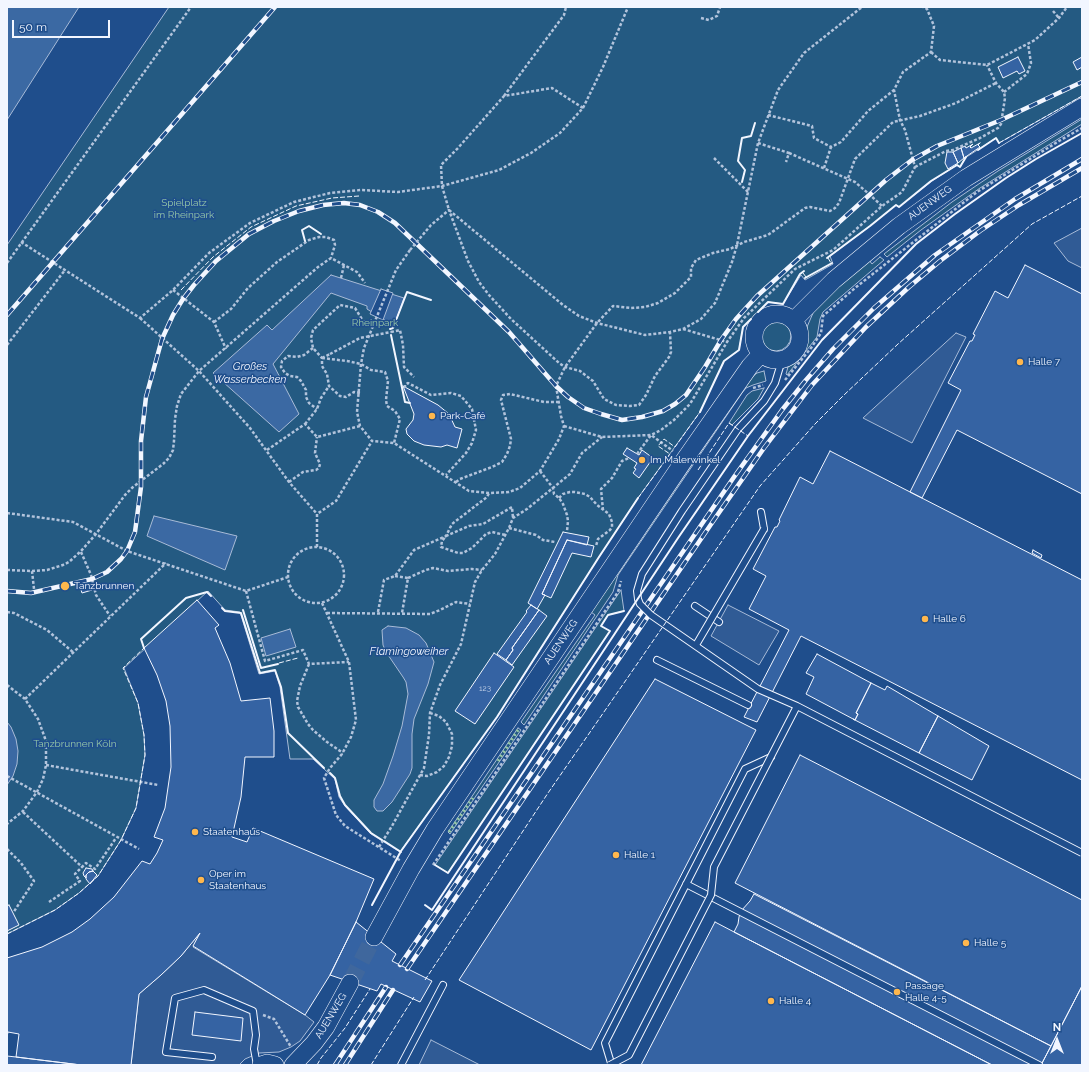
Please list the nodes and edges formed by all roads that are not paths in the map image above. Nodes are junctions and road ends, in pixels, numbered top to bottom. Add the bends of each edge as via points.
1 (1082, 107) edge
2 (794, 320) junction
3 (761, 354) junction
4 (782, 360) junction
5 (761, 512) dead end
6 (695, 606) dead end
7 (719, 622) dead end
8 (696, 645) junction
9 (657, 660) dead end
10 (748, 705) dead end
11 (797, 706) junction
12 (771, 757) junction
13 (1012, 817) junction
14 (1082, 853) edge
15 (718, 860) junction
16 (714, 867) junction
17 (686, 884) junction
18 (711, 896) junction
19 (374, 938) tunnel mouth
20 (350, 983) tunnel mouth
21 (443, 985) dead end
22 (212, 1057) dead end
23 (293, 1057) edge
24 (611, 1064) edge
25 (257, 1065) edge
26 (261, 1065) edge
27 (275, 1065) edge
28 (401, 1065) edge
29 (1038, 1065) edge

1 - 2 street, AUENWEG via 966,178 899,226 834,280
2 - 3 street via 779,313 770,314 757,324 753,339
2 - 4 street via 800,332 798,347 794,353
3 - 4 street via 770,360
3 - 19 street, AUENWEG via 685,459 440,822
4 - 8 lane, bridge via 775,383 764,401 738,429 682,511 642,574 639,583 637,591 640,604 651,615
5 - 8 lane, bridge via 764,529
6 - 7 lane
8 - 11 lane, bridge via 758,689
9 - 10 lane
11 - 13 lane, bridge
11 - 15 lane, bridge
12 - 13 lane via 797,706
12 - 15 lane
12 - 17 lane via 745,769
13 - 14 lane, bridge
15 - 16 lane
16 - 18 lane
16 - 24 lane, bridge via 710,895 629,1055
17 - 18 lane
17 - 24 lane via 605,1043
18 - 24 lane via 628,1054
18 - 29 lane
20 - 23 street, AUENWEG via 326,1027 314,1043
21 - 28 lane
22 - 25 lane via 166,1052 175,998 204,990 253,1011
26 - 27 street

